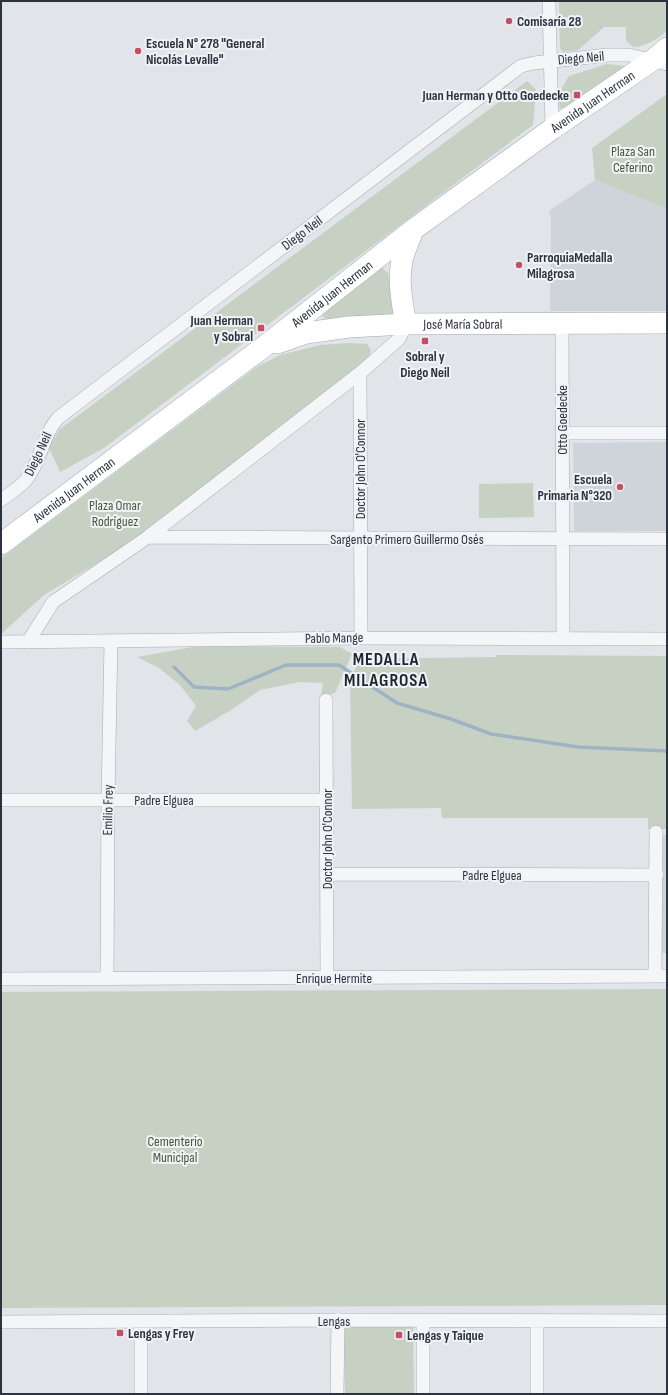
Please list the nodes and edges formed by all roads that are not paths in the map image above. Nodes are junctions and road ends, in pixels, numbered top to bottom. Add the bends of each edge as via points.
1 (549, 1) edge
2 (662, 57) edge
3 (552, 61) junction
4 (552, 128) junction
5 (414, 230) junction
6 (562, 323) junction
7 (667, 323) edge
8 (406, 324) junction
9 (261, 349) junction
10 (360, 373) junction
11 (562, 433) junction
12 (667, 433) edge
13 (1, 500) edge
14 (148, 537) junction
15 (360, 538) junction
16 (562, 539) junction
17 (667, 540) edge
18 (1, 544) edge
19 (360, 638) junction
20 (563, 638) junction
21 (667, 639) edge
22 (111, 641) junction
23 (1, 642) edge
24 (28, 642) junction
25 (326, 700) dead end
26 (1, 800) edge
27 (108, 800) junction
28 (327, 800) junction
29 (656, 832) dead end
30 (327, 874) junction
31 (657, 875) junction
32 (661, 976) edge
33 (327, 978) junction
34 (1, 979) edge
35 (107, 979) junction
36 (338, 1320) junction
37 (423, 1321) junction
38 (537, 1321) junction
39 (667, 1321) edge
40 (1, 1322) edge
41 (141, 1322) junction
42 (141, 1394) edge
43 (337, 1394) edge
44 (423, 1394) edge
45 (537, 1394) edge

1 - 3 street
2 - 3 street, Diego Neil via 608,55
2 - 4 main road, Avenida Juan Herman
3 - 4 street
3 - 13 street, Diego Neil via 522,66 58,418 50,427 32,472
4 - 5 main road, Avenida Juan Herman
5 - 8 main road via 403,257 400,281
5 - 9 main road, Avenida Juan Herman
6 - 7 main road, José María Sobral
6 - 8 main road, José María Sobral
6 - 11 street, Otto Goedecke
8 - 9 main road, José María Sobral via 349,326 306,333
8 - 10 street via 398,339
9 - 18 main road, Avenida Juan Herman
10 - 14 street
10 - 15 street, Doctor John O'Connor
11 - 12 street
11 - 16 street, Otto Goedecke
14 - 15 street, Sargento Primero Guillermo Osés
14 - 24 street via 53,602
15 - 16 street, Sargento Primero Guillermo Osés
15 - 19 street, Doctor John O'Connor
16 - 17 street, Sargento Primero Guillermo Osés
16 - 20 street, Otto Goedecke
19 - 20 street, Pablo Mange
19 - 22 street, Pablo Mange
20 - 21 street, Pablo Mange
22 - 24 street, Pablo Mange
22 - 27 street, Emilio Frey
23 - 24 street, Pablo Mange
25 - 28 street, Doctor John O'Connor
26 - 27 street, Padre Elguea
27 - 28 street, Padre Elguea
27 - 35 street, Emilio Frey
28 - 30 street, Doctor John O'Connor
29 - 31 street
30 - 31 street, Padre Elguea
30 - 33 street, Doctor John O'Connor
31 - 32 street
32 - 33 street, Enrique Hermite
33 - 35 street, Enrique Hermite
34 - 35 street, Enrique Hermite
36 - 37 street, Lengas
36 - 41 street, Lengas
36 - 43 street
37 - 38 street, Lengas
37 - 44 street
38 - 39 street, Lengas
38 - 45 street
40 - 41 street, Lengas
41 - 42 street

